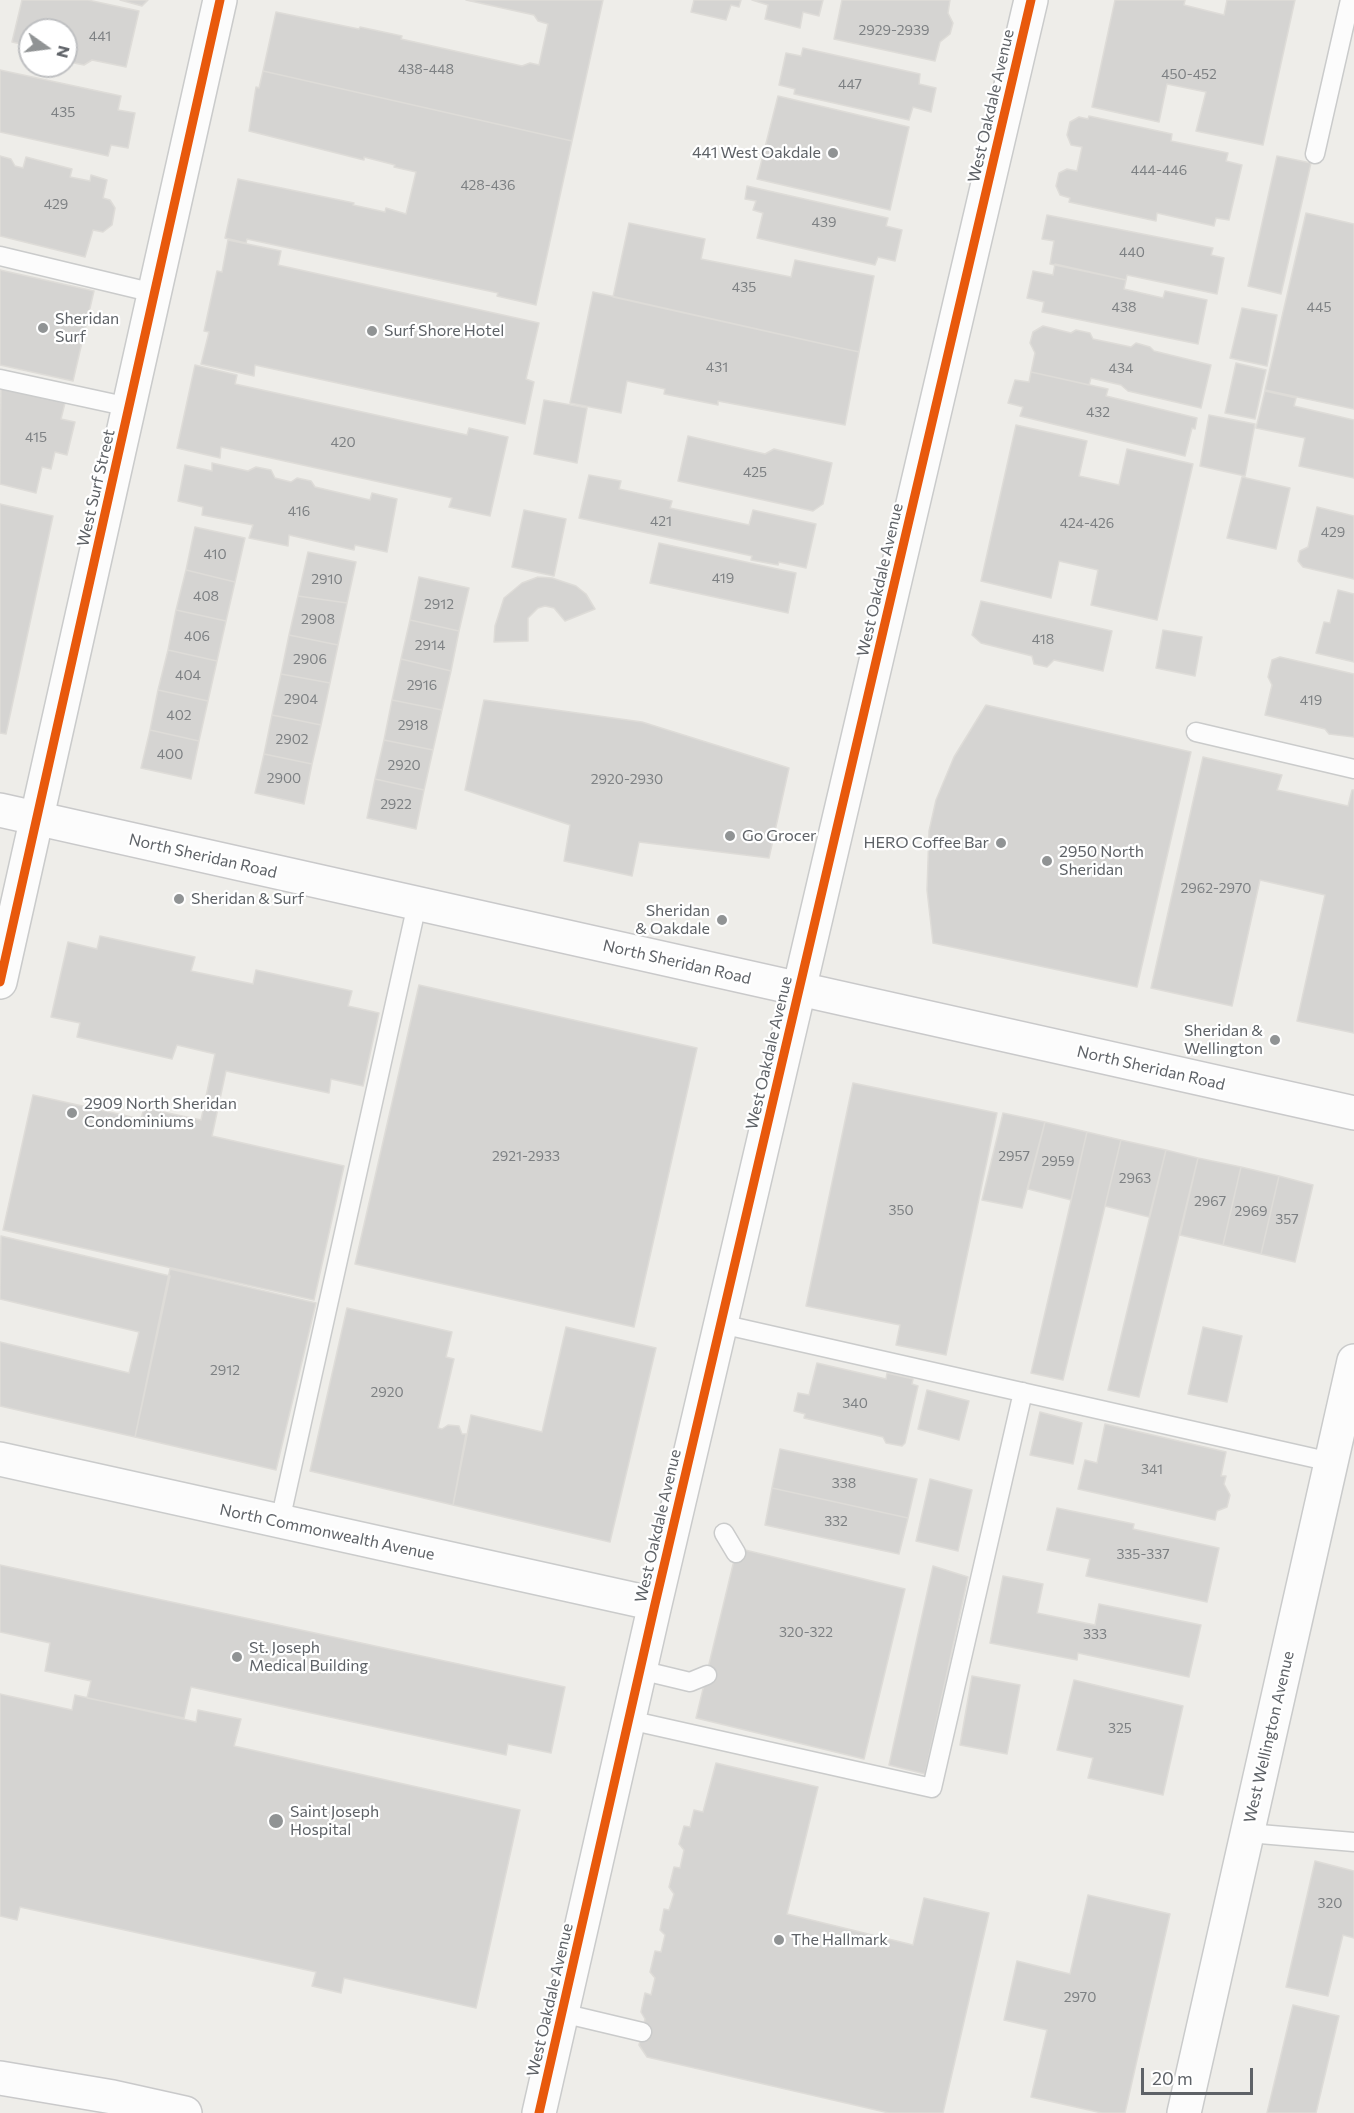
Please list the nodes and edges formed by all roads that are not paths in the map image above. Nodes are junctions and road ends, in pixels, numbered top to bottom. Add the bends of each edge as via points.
1 (220, 0) edge
2 (1031, 0) edge
3 (1350, 0) edge
4 (1315, 154) dead end
5 (0, 256) edge
6 (154, 293) junction
7 (0, 379) edge
8 (129, 407) junction
9 (1196, 732) dead end
10 (1354, 768) edge
11 (0, 810) edge
12 (36, 818) junction
13 (417, 904) junction
14 (0, 982) edge
15 (799, 989) junction
16 (1354, 1113) edge
17 (721, 1324) junction
18 (1354, 1361) edge
19 (1023, 1392) junction
20 (0, 1460) edge
21 (1331, 1462) junction
22 (280, 1521) junction
23 (724, 1533) dead end
24 (736, 1552) dead end
25 (655, 1604) junction
26 (640, 1670) junction
27 (706, 1675) dead end
28 (629, 1719) junction
29 (1248, 1833) junction
30 (1354, 1842) edge
31 (562, 2013) junction
32 (642, 2032) dead end
33 (0, 2078) edge
34 (185, 2113) edge
35 (539, 2113) edge
36 (1184, 2113) edge

1 - 6 street, West Surf Street
2 - 15 street, West Oakdale Avenue
3 - 4 lane
5 - 6 lane
6 - 8 street, West Surf Street
7 - 8 lane
8 - 12 street, West Surf Street
9 - 10 lane
11 - 12 street, North Sheridan Road
12 - 13 street, North Sheridan Road
12 - 14 street, West Surf Street
13 - 15 street, North Sheridan Road
13 - 22 lane
15 - 16 street, North Sheridan Road
15 - 17 street, West Oakdale Avenue
17 - 19 lane
17 - 25 street, West Oakdale Avenue
18 - 21 street, West Wellington Avenue
19 - 21 lane
19 - 28 lane via 932,1788
20 - 22 street, North Commonwealth Avenue
21 - 29 street, West Wellington Avenue
22 - 25 street, North Commonwealth Avenue
23 - 24 lane
25 - 26 street, West Oakdale Avenue
26 - 27 lane via 690,1682
26 - 28 street, West Oakdale Avenue
28 - 31 street, West Oakdale Avenue
29 - 30 lane
29 - 36 street, West Wellington Avenue
31 - 32 lane
31 - 35 street, West Oakdale Avenue
33 - 34 street

